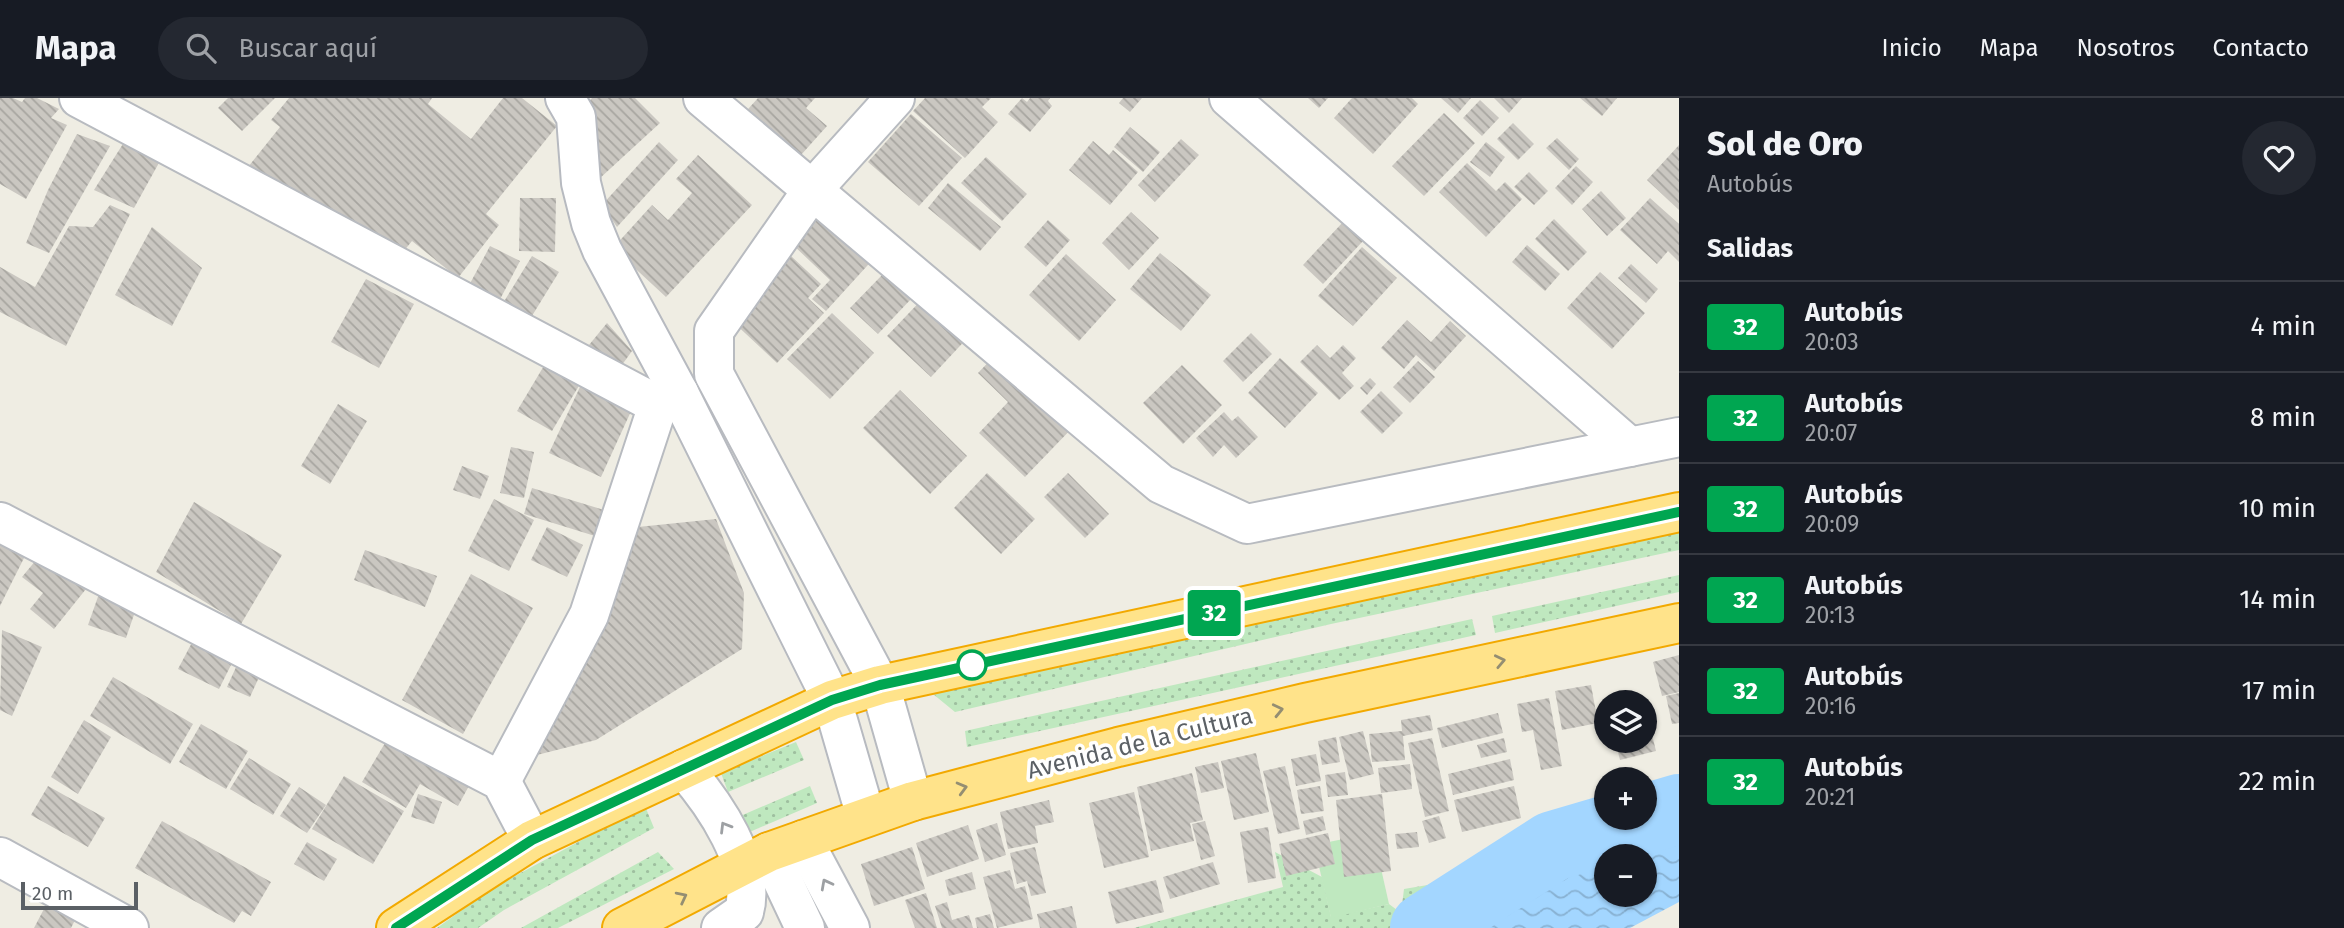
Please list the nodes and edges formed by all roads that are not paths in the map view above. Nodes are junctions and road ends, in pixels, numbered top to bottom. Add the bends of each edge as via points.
1 (79, 98) edge
2 (565, 98) edge
3 (703, 98) edge
4 (895, 98) edge
5 (1229, 98) edge
6 (813, 189) junction
7 (667, 387) junction
8 (1679, 437) edge
9 (1630, 447) junction
10 (1679, 512) edge
11 (0, 522) edge
12 (1679, 623) edge
13 (880, 685) junction
14 (832, 700) junction
15 (684, 769) junction
16 (501, 781) junction
17 (913, 801) junction
18 (866, 817) junction
19 (532, 840) junction
20 (771, 853) junction
21 (0, 857) edge
22 (129, 928) edge
23 (396, 928) edge
24 (622, 928) edge
25 (721, 928) edge
26 (805, 928) edge
27 (850, 928) edge

1 - 7 street
2 - 7 street via 576,117 581,183 591,223
3 - 6 street
4 - 6 street
5 - 9 street
6 - 9 street via 1161,484 1247,524
6 - 13 street via 714,331 714,373
7 - 14 street
7 - 16 street via 589,615
8 - 9 street
10 - 13 highway
11 - 16 street
17 -> 12 highway, Avenida de la Cultura via 1305,703
13 - 14 highway
13 - 17 street
14 - 15 highway
14 - 18 street
15 - 19 highway
20 -> 15 street via 732,838
16 - 19 street
17 - 18 highway, Avenida de la Cultura
18 - 20 highway, Avenida de la Cultura
19 - 23 highway
24 -> 20 highway, Avenida de la Cultura
20 - 25 street via 744,912
20 - 26 street
27 -> 20 street
21 - 22 street

